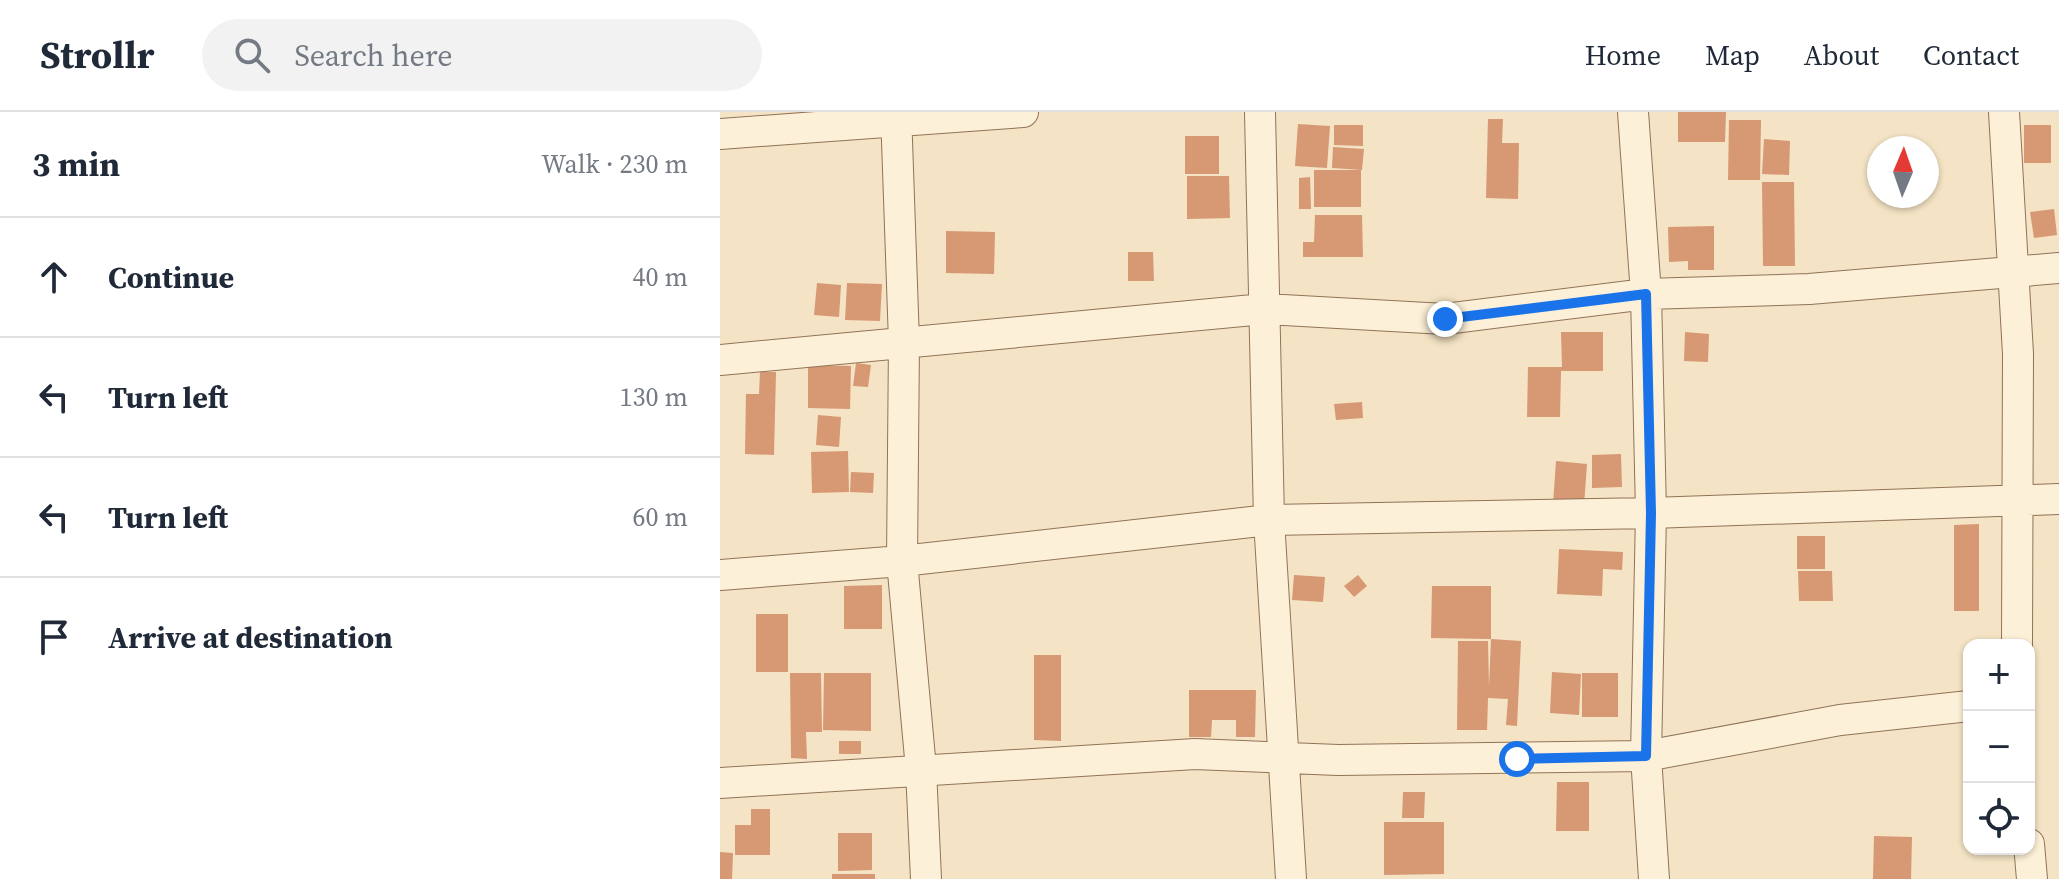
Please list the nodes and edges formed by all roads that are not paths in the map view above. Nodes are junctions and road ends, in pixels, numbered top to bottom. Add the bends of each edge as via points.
1 (1023, 112) edge
2 (1260, 112) edge
3 (1633, 112) edge
4 (2004, 112) edge
5 (895, 117) edge
6 (720, 134) edge
7 (2059, 268) edge
8 (2014, 273) junction
9 (1646, 294) junction
10 (1264, 309) junction
11 (904, 342) junction
12 (720, 360) edge
13 (2059, 499) edge
14 (2017, 503) junction
15 (1651, 513) junction
16 (1269, 520) junction
17 (902, 561) junction
18 (720, 575) edge
19 (2017, 639) edge
20 (1963, 707) edge
21 (1646, 756) junction
22 (1284, 758) junction
23 (921, 769) junction
24 (720, 783) edge
25 (2030, 855) edge
26 (926, 879) edge
27 (1291, 879) edge
28 (1654, 879) edge
29 (2032, 879) edge

1 - 5 street
2 - 10 street
3 - 9 street
4 - 8 street
5 - 6 street
5 - 11 street
7 - 8 street
8 - 9 street via 1809,289
8 - 14 street
9 - 10 street via 1445,319
9 - 15 street
10 - 11 street
10 - 16 street
11 - 12 street
11 - 17 street
13 - 14 street
14 - 15 street
14 - 19 street
15 - 16 street
15 - 21 street
16 - 17 street
16 - 22 street
17 - 18 street
17 - 23 street
20 - 21 street via 1840,720
21 - 22 street
21 - 28 street
22 - 23 street via 1195,754
22 - 27 street
23 - 24 street
23 - 26 street
25 - 29 street

